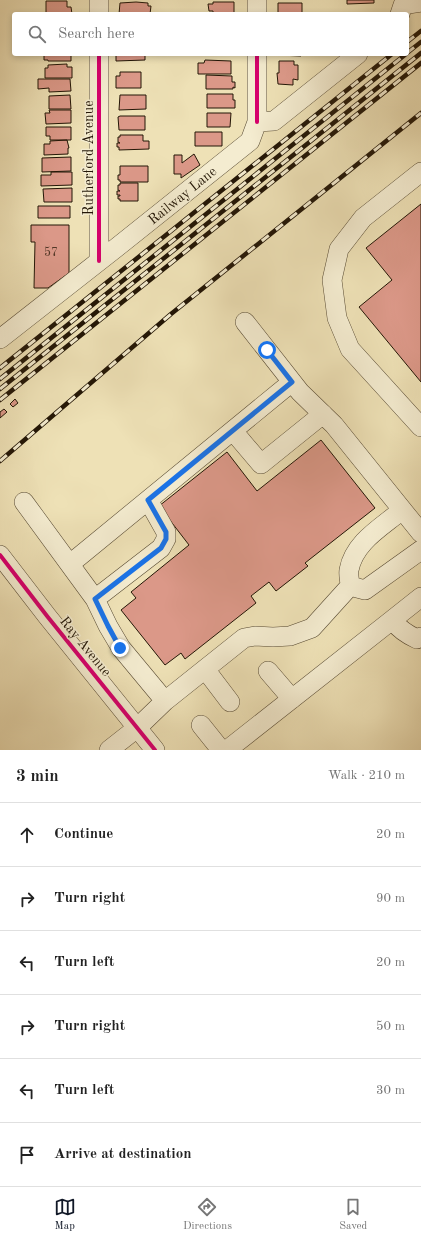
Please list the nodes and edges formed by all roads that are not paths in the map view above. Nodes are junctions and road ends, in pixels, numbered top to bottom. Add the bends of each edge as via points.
1 (99, 0) edge
2 (257, 0) edge
3 (99, 12) edge
4 (257, 12) edge
5 (99, 56) edge
6 (257, 56) edge
7 (355, 56) edge
8 (257, 122) junction
9 (421, 172) edge
10 (99, 261) junction
11 (245, 322) dead end
12 (0, 339) edge
13 (292, 382) junction
14 (323, 414) junction
15 (421, 427) edge
16 (233, 431) junction
17 (148, 500) junction
18 (24, 502) dead end
19 (402, 510) junction
20 (421, 533) edge
21 (421, 550) edge
22 (0, 555) edge
23 (70, 564) junction
24 (350, 586) junction
25 (421, 598) edge
26 (99, 607) junction
27 (392, 620) junction
28 (421, 637) edge
29 (205, 669) junction
30 (268, 671) dead end
31 (292, 699) junction
32 (165, 701) junction
33 (230, 702) dead end
34 (201, 725) dead end
35 (137, 728) junction
36 (109, 750) edge
37 (155, 750) edge
38 (221, 750) edge
39 (227, 750) edge

1 - 3 street
2 - 4 street
5 - 10 street, Rutherford Avenue
6 - 8 street
7 - 8 street via 274,121
8 - 10 street, Railway Lane via 250,140
9 - 15 street via 363,218 339,249 332,280 337,318 350,349
10 - 12 street, Railway Lane
11 - 13 street
13 - 14 street
13 - 16 street
14 - 16 street via 261,464
14 - 19 street
16 - 17 street
17 - 23 street
17 - 26 street via 166,532 164,544
18 - 23 street
19 - 20 street
19 - 24 street via 361,544 351,564
21 - 24 street via 365,590
22 - 35 street, Ray Avenue
23 - 26 street
24 - 29 street via 312,628 290,636 244,638
25 - 27 street
26 - 32 street via 120,648
27 - 28 street via 408,635 417,639
27 - 31 street
29 - 32 street
29 - 33 street
30 - 31 street
31 - 39 street
32 - 35 street
34 - 38 street
35 - 36 street
35 - 37 street, Ray Avenue

